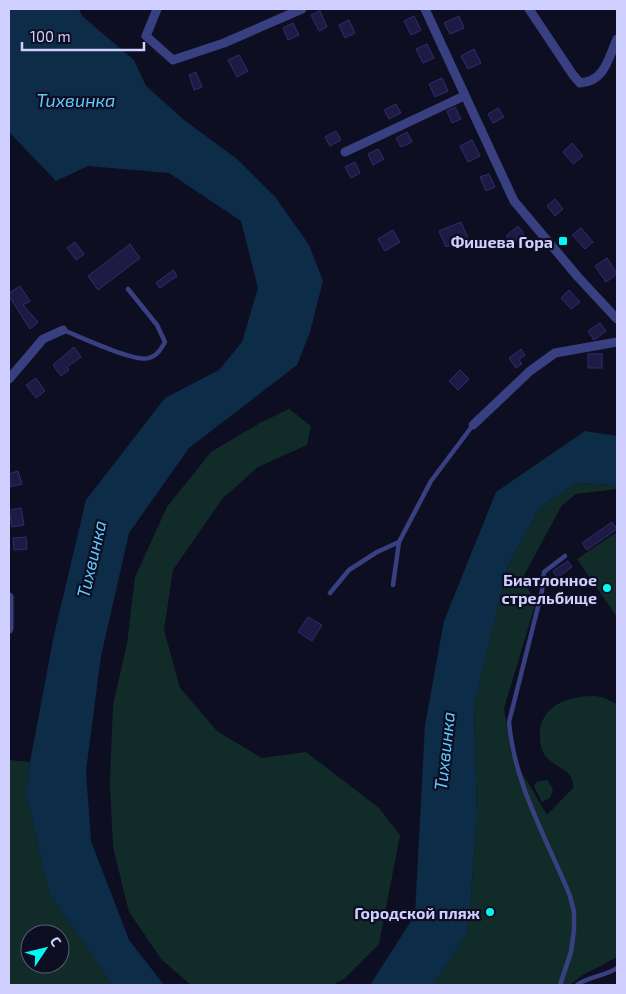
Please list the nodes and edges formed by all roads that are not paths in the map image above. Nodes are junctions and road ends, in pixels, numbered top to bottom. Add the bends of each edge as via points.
1 (157, 9) edge
2 (302, 9) edge
3 (425, 9) edge
4 (529, 9) edge
5 (617, 39) edge
6 (464, 96) junction
7 (345, 152) dead end
8 (128, 289) dead end
9 (617, 319) edge
10 (63, 330) joint
11 (617, 342) edge
12 (9, 379) edge
13 (473, 426) joint
14 (399, 542) junction
15 (565, 556) dead end
16 (393, 585) dead end
17 (330, 593) dead end
18 (9, 597) edge
19 (9, 629) edge
20 (617, 968) edge
21 (560, 985) edge
22 (576, 985) edge

1 - 2 street via 146,36 173,60 224,43
3 - 6 street
4 - 5 street via 580,83 592,82 601,74
6 - 7 street
6 - 9 street via 514,201
8 - 10 lane via 158,325 165,342 160,352 148,359 128,356
10 - 12 street via 42,339
11 - 13 street via 555,353 530,371
13 - 14 lane via 431,481
14 - 16 lane
14 - 17 lane via 349,570
15 - 21 lane via 542,576 542,591 509,722 510,742 519,774 574,912 571,952
18 - 19 street
20 - 22 lane

